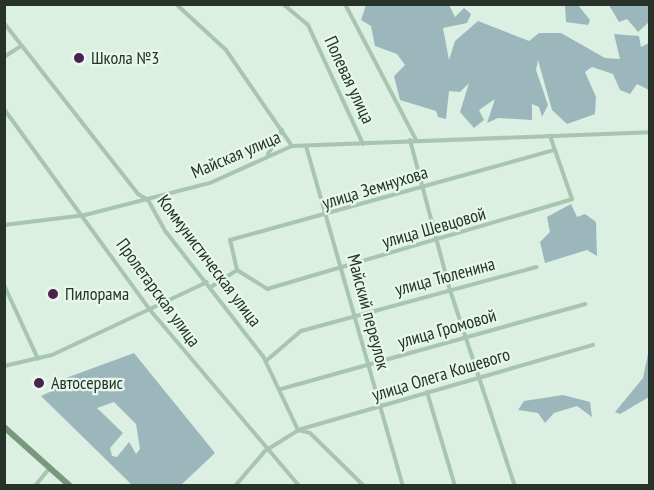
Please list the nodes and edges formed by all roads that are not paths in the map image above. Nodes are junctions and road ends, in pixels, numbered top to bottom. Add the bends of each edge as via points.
1 (176, 4) edge
2 (283, 4) edge
3 (345, 4) edge
4 (4, 23) edge
5 (21, 46) junction
6 (4, 57) edge
7 (4, 109) edge
8 (282, 130) junction
9 (650, 132) edge
10 (550, 136) junction
11 (410, 140) junction
12 (416, 140) junction
13 (363, 144) junction
14 (292, 146) junction
15 (306, 146) junction
16 (555, 150) junction
17 (268, 155) junction
18 (424, 187) junction
19 (148, 200) junction
20 (85, 215) junction
21 (328, 217) junction
22 (4, 225) edge
23 (438, 242) junction
24 (536, 267) dead end
25 (342, 268) junction
26 (237, 270) junction
27 (207, 282) junction
28 (4, 285) edge
29 (211, 287) junction
30 (450, 290) junction
31 (585, 304) dead end
32 (150, 310) junction
33 (354, 314) junction
34 (465, 338) junction
35 (592, 345) dead end
36 (38, 359) junction
37 (266, 361) junction
38 (4, 366) edge
39 (368, 366) junction
40 (477, 378) junction
41 (281, 389) junction
42 (427, 392) junction
43 (380, 407) junction
44 (4, 427) edge
45 (298, 430) junction
46 (265, 452) junction
47 (49, 469) junction
48 (35, 486) edge
49 (70, 486) edge
50 (235, 486) edge
51 (299, 486) edge
52 (364, 486) edge
53 (403, 486) edge
54 (455, 486) edge
55 (515, 486) edge

1 - 8 street via 226,50
2 - 13 street, Полевая улица via 308,25
3 - 12 street
4 - 5 street, Коммунистическая улица
5 - 6 street
5 - 19 street, Коммунистическая улица via 138,194
7 - 20 street, Пролетарская улица
8 - 14 street
8 - 17 street
9 - 10 street, Майская улица
10 - 12 street, Майская улица
10 - 16 street
11 - 12 street, Майская улица
11 - 13 street, Майская улица
11 - 18 street
13 - 15 street, Майская улица
14 - 15 street, Майская улица
14 - 17 street, Майская улица
15 - 21 street, Майский переулок
16 - 18 street, улица Земнухова
16 - 23 street, улица Шевцовой via 572,199
17 - 19 street, Майская улица via 210,183
18 - 21 street, улица Земнухова
18 - 23 street
19 - 20 street, Майская улица
19 - 27 street, Коммунистическая улица
20 - 22 street, Майская улица
20 - 32 street, Пролетарская улица
21 - 25 street, Майский переулок
21 - 26 street, улица Земнухова via 230,240
23 - 25 street, улица Шевцовой
23 - 30 street
24 - 30 street, улица Тюленина
25 - 26 street, улица Шевцовой via 267,289
25 - 33 street, Майский переулок
26 - 29 street
27 - 29 street, Коммунистическая улица
27 - 32 street
28 - 36 street
29 - 37 street, Коммунистическая улица
30 - 33 street, улица Тюленина
30 - 34 street
31 - 34 street, улица Громовой
32 - 36 street
32 - 46 street, Пролетарская улица
33 - 37 street, улица Тюленина via 301,331
33 - 39 street, Майский переулок
34 - 39 street, улица Громовой
34 - 40 street
35 - 40 street, улица Олега Кошевого
36 - 38 street
37 - 41 street, Коммунистическая улица
39 - 41 street, улица Громовой
39 - 43 street, Майский переулок
40 - 42 street, улица Олега Кошевого
40 - 55 street via 507,450
41 - 45 street, Коммунистическая улица
42 - 43 street, улица Олега Кошевого
42 - 54 street
43 - 45 street, улица Олега Кошевого
43 - 53 street, Майский переулок
44 - 47 main road
45 - 46 street, улица Олега Кошевого
45 - 52 street via 310,433
46 - 50 street, улица Олега Кошевого
46 - 51 street, Пролетарская улица
47 - 48 street
47 - 49 main road

